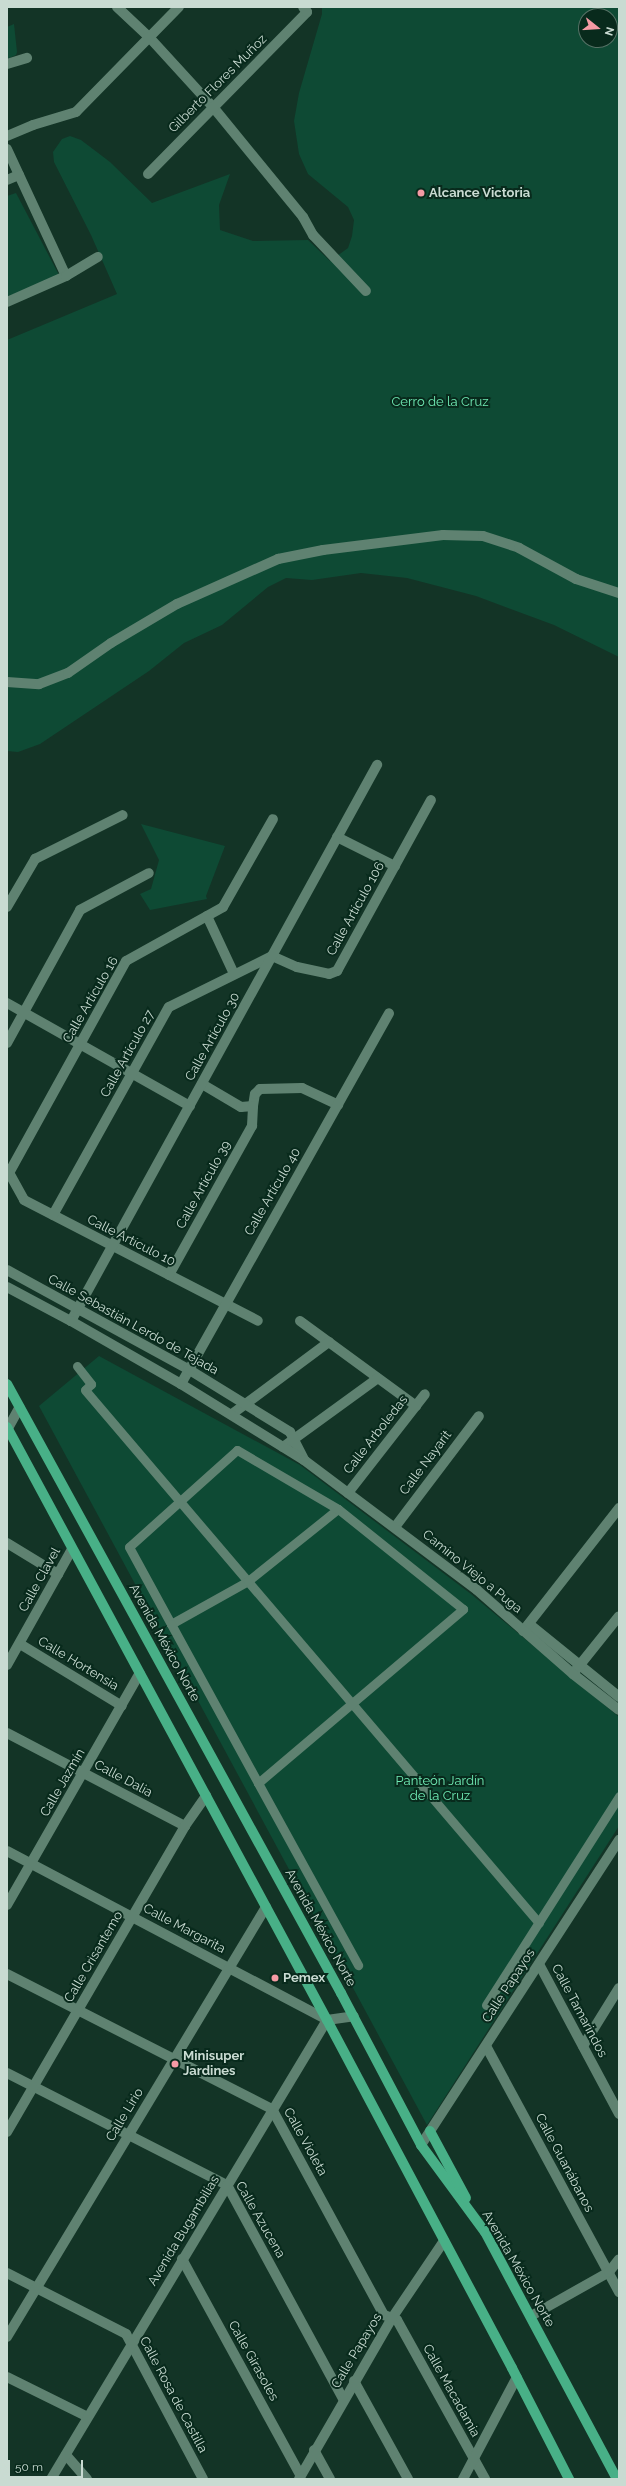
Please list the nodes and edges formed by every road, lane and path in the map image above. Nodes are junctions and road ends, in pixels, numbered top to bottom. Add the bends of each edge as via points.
1 (117, 7) edge
2 (179, 7) edge
3 (305, 10) edge
4 (149, 38) junction
5 (27, 58) dead end
6 (7, 64) edge
7 (213, 107) junction
8 (7, 136) edge
9 (7, 149) edge
10 (148, 174) dead end
11 (19, 175) junction
12 (7, 180) edge
13 (98, 257) dead end
14 (66, 276) junction
15 (366, 291) dead end
16 (7, 302) edge
17 (619, 593) edge
18 (7, 682) edge
19 (377, 765) dead end
20 (431, 800) dead end
21 (123, 815) dead end
22 (273, 819) dead end
23 (337, 838) junction
24 (395, 866) junction
25 (149, 873) dead end
26 (7, 907) edge
27 (207, 916) junction
28 (272, 956) junction
29 (234, 974) junction
30 (7, 1003) edge
31 (24, 1013) junction
32 (390, 1013) dead end
33 (7, 1043) edge
34 (79, 1044) junction
35 (132, 1074) junction
36 (202, 1084) junction
37 (338, 1105) junction
38 (190, 1106) junction
39 (253, 1106) junction
40 (8, 1171) edge
41 (53, 1215) junction
42 (113, 1246) junction
43 (7, 1270) edge
44 (169, 1275) junction
45 (7, 1287) edge
46 (225, 1304) junction
47 (78, 1309) junction
48 (71, 1321) junction
49 (258, 1321) dead end
50 (300, 1322) dead end
51 (329, 1342) junction
52 (77, 1366) dead end
53 (188, 1369) junction
54 (378, 1378) junction
55 (7, 1384) edge
56 (180, 1384) junction
57 (425, 1394) dead end
58 (246, 1404) junction
59 (416, 1406) junction
60 (20, 1407) junction
61 (232, 1414) junction
62 (479, 1416) dead end
63 (7, 1428) edge
64 (294, 1439) junction
65 (283, 1447) junction
66 (304, 1460) junction
67 (348, 1493) junction
68 (180, 1502) junction
69 (619, 1508) edge
70 (338, 1509) junction
71 (395, 1527) junction
72 (7, 1543) edge
73 (72, 1549) junction
74 (58, 1574) junction
75 (248, 1581) junction
76 (619, 1616) edge
77 (171, 1624) junction
78 (526, 1628) junction
79 (20, 1644) junction
80 (7, 1665) edge
81 (576, 1670) junction
82 (140, 1674) junction
83 (619, 1697) edge
84 (352, 1703) junction
85 (122, 1706) junction
86 (619, 1710) edge
87 (7, 1733) edge
88 (84, 1773) junction
89 (258, 1783) junction
90 (206, 1796) junction
91 (619, 1796) edge
92 (185, 1826) junction
93 (619, 1840) edge
94 (7, 1851) edge
95 (31, 1864) junction
96 (7, 1905) edge
97 (266, 1907) junction
98 (132, 1917) junction
99 (539, 1923) junction
100 (539, 1964) junction
101 (358, 1965) dead end
102 (229, 1968) junction
103 (7, 1974) edge
104 (619, 1988) edge
105 (486, 2005) dead end
106 (78, 2011) junction
107 (354, 2016) junction
108 (327, 2020) junction
109 (486, 2046) junction
110 (583, 2046) junction
111 (173, 2059) junction
112 (7, 2073) edge
113 (33, 2087) junction
114 (272, 2109) junction
115 (619, 2114) edge
116 (430, 2131) junction
117 (7, 2132) edge
118 (128, 2135) junction
119 (421, 2145) junction
120 (227, 2185) junction
121 (485, 2232) junction
122 (444, 2241) junction
123 (619, 2258) edge
124 (182, 2259) junction
125 (609, 2272) junction
126 (7, 2274) edge
127 (36, 2288) junction
128 (619, 2292) edge
129 (531, 2316) junction
130 (392, 2318) junction
131 (7, 2337) edge
132 (132, 2343) junction
133 (7, 2377) edge
134 (517, 2377) junction
135 (354, 2381) junction
136 (343, 2399) junction
137 (88, 2417) junction
138 (314, 2450) junction
139 (66, 2455) junction
140 (474, 2458) junction
141 (300, 2477) edge
142 (51, 2479) edge
143 (87, 2479) edge
144 (203, 2479) edge
145 (330, 2479) edge
146 (408, 2479) edge
147 (463, 2479) edge
148 (485, 2479) edge
149 (569, 2479) edge
150 (617, 2479) edge

1 - 4 street
2 - 4 street
3 - 7 street, Gilberto Flores Muñoz
4 - 7 street
4 - 8 street via 76,112
5 - 6 street
7 - 10 street, Gilberto Flores Muñoz
7 - 15 street via 302,217 313,235
9 - 11 street
11 - 12 street
11 - 14 street
13 - 14 street
14 - 16 street
17 - 18 street via 576,579 519,548 483,536 443,535 323,550 278,559 177,604 111,643 68,673 39,684
19 - 23 street, Calle Artículo 30
20 - 24 street, Calle Artículo 106
21 - 26 street via 34,859
22 - 27 street, Calle Artículo 16 via 223,907
23 - 24 street
23 - 28 street, Calle Artículo 30
24 - 28 street, Calle Artículo 106 via 337,971 329,974 297,967
25 - 31 street via 80,910
27 - 29 street
27 - 34 street, Calle Artículo 16 via 126,961
28 - 29 street, Calle Artículo 27
28 - 36 street, Calle Artículo 30
29 - 35 street, Calle Artículo 27 via 169,1007
30 - 31 street
31 - 33 street
31 - 34 street
32 - 37 street, Calle Artículo 40
34 - 35 street
34 - 40 street, Calle Artículo 16
35 - 38 street
35 - 41 street, Calle Artículo 27
36 - 38 street, Calle Artículo 30
36 - 39 street via 241,1107
37 - 39 street via 302,1088 260,1089 255,1094
37 - 46 street, Calle Artículo 40
38 - 42 street, Calle Artículo 30
39 - 44 street, Calle Artículo 39 via 252,1126
40 - 41 street, Calle Artículo 10 via 24,1200
41 - 42 street, Calle Artículo 10
42 - 44 street, Calle Artículo 10
42 - 47 street, Calle Artículo 30
43 - 47 street, Calle Sebastián Lerdo de Tejada
44 - 46 street, Calle Artículo 10
45 - 48 street, Calle Sebastián Lerdo de Tejada
46 - 49 street, Calle Artículo 10
46 - 53 street, Calle Artículo 40
47 - 48 street, Calle Artículo 30
47 - 53 street, Calle Sebastián Lerdo de Tejada
48 - 56 street, Calle Sebastián Lerdo de Tejada
50 - 51 street
51 - 54 street
51 - 58 street
52 - 68 street via 91,1384 85,1390
53 - 56 street, Calle Artículo 40
53 - 58 street, Calle Sebastián Lerdo de Tejada
54 - 59 street
54 - 64 street
55 - 60 main road, Avenida México Norte
56 - 61 street, Calle Sebastián Lerdo de Tejada
57 - 59 street, Calle Arboledas
58 - 61 street
58 - 64 street, Calle Sebastián Lerdo de Tejada via 290,1432
59 - 67 street, Calle Arboledas
60 - 63 street
60 - 107 main road, Avenida México Norte
61 - 65 street, Calle Sebastián Lerdo de Tejada
62 - 71 street, Calle Nayarit
63 - 73 main road
64 - 65 street
64 - 66 street, Calle Sebastián Lerdo de Tejada
65 - 66 street, Calle Sebastián Lerdo de Tejada
66 - 67 street, Camino Viejo a Puga
67 - 71 street, Camino Viejo a Puga
68 - 70 street via 237,1450
68 - 75 street
68 - 77 street via 129,1547
69 - 78 street
70 - 75 street
70 - 84 street via 463,1609
71 - 78 street, Camino Viejo a Puga
72 - 74 street
73 - 74 street, Calle Clavel
73 - 82 main road
74 - 79 street, Calle Clavel
75 - 77 street
75 - 84 street
76 - 81 street
77 - 89 street
78 - 81 street, Camino Viejo a Puga
79 - 80 street, Calle Clavel
79 - 85 street, Calle Hortensia
81 - 83 street
81 - 86 street, Camino Viejo a Puga
82 - 85 street, Calle Jazmín
82 - 90 main road
84 - 89 street
84 - 99 street
85 - 88 street, Calle Jazmín
87 - 88 street, Calle Dalia
88 - 92 street, Calle Dalia
88 - 95 street, Calle Jazmín
89 - 101 street
90 - 92 street, Calle Crisantemo
90 - 97 main road
91 - 99 street
92 - 98 street, Calle Crisantemo
93 - 100 street, Calle Papayos
94 - 95 street, Calle Margarita
95 - 96 street, Calle Jazmín
95 - 98 street, Calle Margarita
97 - 102 street, Calle Lirio
97 - 108 main road
98 - 102 street, Calle Margarita
98 - 106 street, Calle Crisantemo
99 - 105 street
100 - 109 street, Calle Papayos
100 - 110 street, Calle Tamarindos
102 - 108 street, Calle Margarita
102 - 111 street, Calle Lirio
103 - 106 street, Calle Violeta
104 - 110 street
106 - 111 street, Calle Violeta
106 - 113 street, Calle Crisantemo
107 - 108 street
107 - 119 main road, Avenida México Norte
108 - 114 street, Avenida Bugambilias
108 - 122 main road
109 - 116 street, Calle Papayos
109 - 125 street, Calle Guanábanos
110 - 115 street, Calle Tamarindos
111 - 114 street, Calle Violeta
111 - 118 street, Calle Lirio
112 - 113 street, Calle Azucena
113 - 117 street, Calle Crisantemo
113 - 118 street, Calle Azucena
114 - 120 street, Avenida Bugambilias
114 - 130 street, Calle Violeta via 384,2315
116 - 119 street, Calle Papayos
116 - 121 main road
118 - 120 street, Calle Azucena
118 - 127 street, Calle Lirio
119 - 121 main road, Avenida México Norte
120 - 124 street, Avenida Bugambilias
120 - 136 street, Calle Azucena
121 - 129 main road, Avenida México Norte
122 - 130 street, Calle Papayos
122 - 134 main road
123 - 125 street
124 - 132 street, Avenida Bugambilias
124 - 141 street, Calle Girasoles
125 - 128 street, Calle Guanábanos
125 - 129 street
126 - 127 street, Calle Rosa de Castilla
127 - 131 street, Calle Lirio
127 - 132 street, Calle Rosa de Castilla via 126,2334
129 - 150 main road, Avenida México Norte
130 - 135 street, Calle Papayos
130 - 140 street, Calle Macadamia via 397,2320
132 - 137 street, Avenida Bugambilias
132 - 144 street, Calle Rosa de Castilla
133 - 137 street
134 - 140 street
134 - 149 main road
135 - 136 street, Calle Papayos
135 - 146 street
136 - 138 street, Calle Papayos
137 - 139 street, Avenida Bugambilias
138 - 141 street, Calle Papayos
138 - 145 street
139 - 142 street, Avenida Bugambilias
139 - 143 street
140 - 147 street
140 - 148 street, Calle Macadamia

